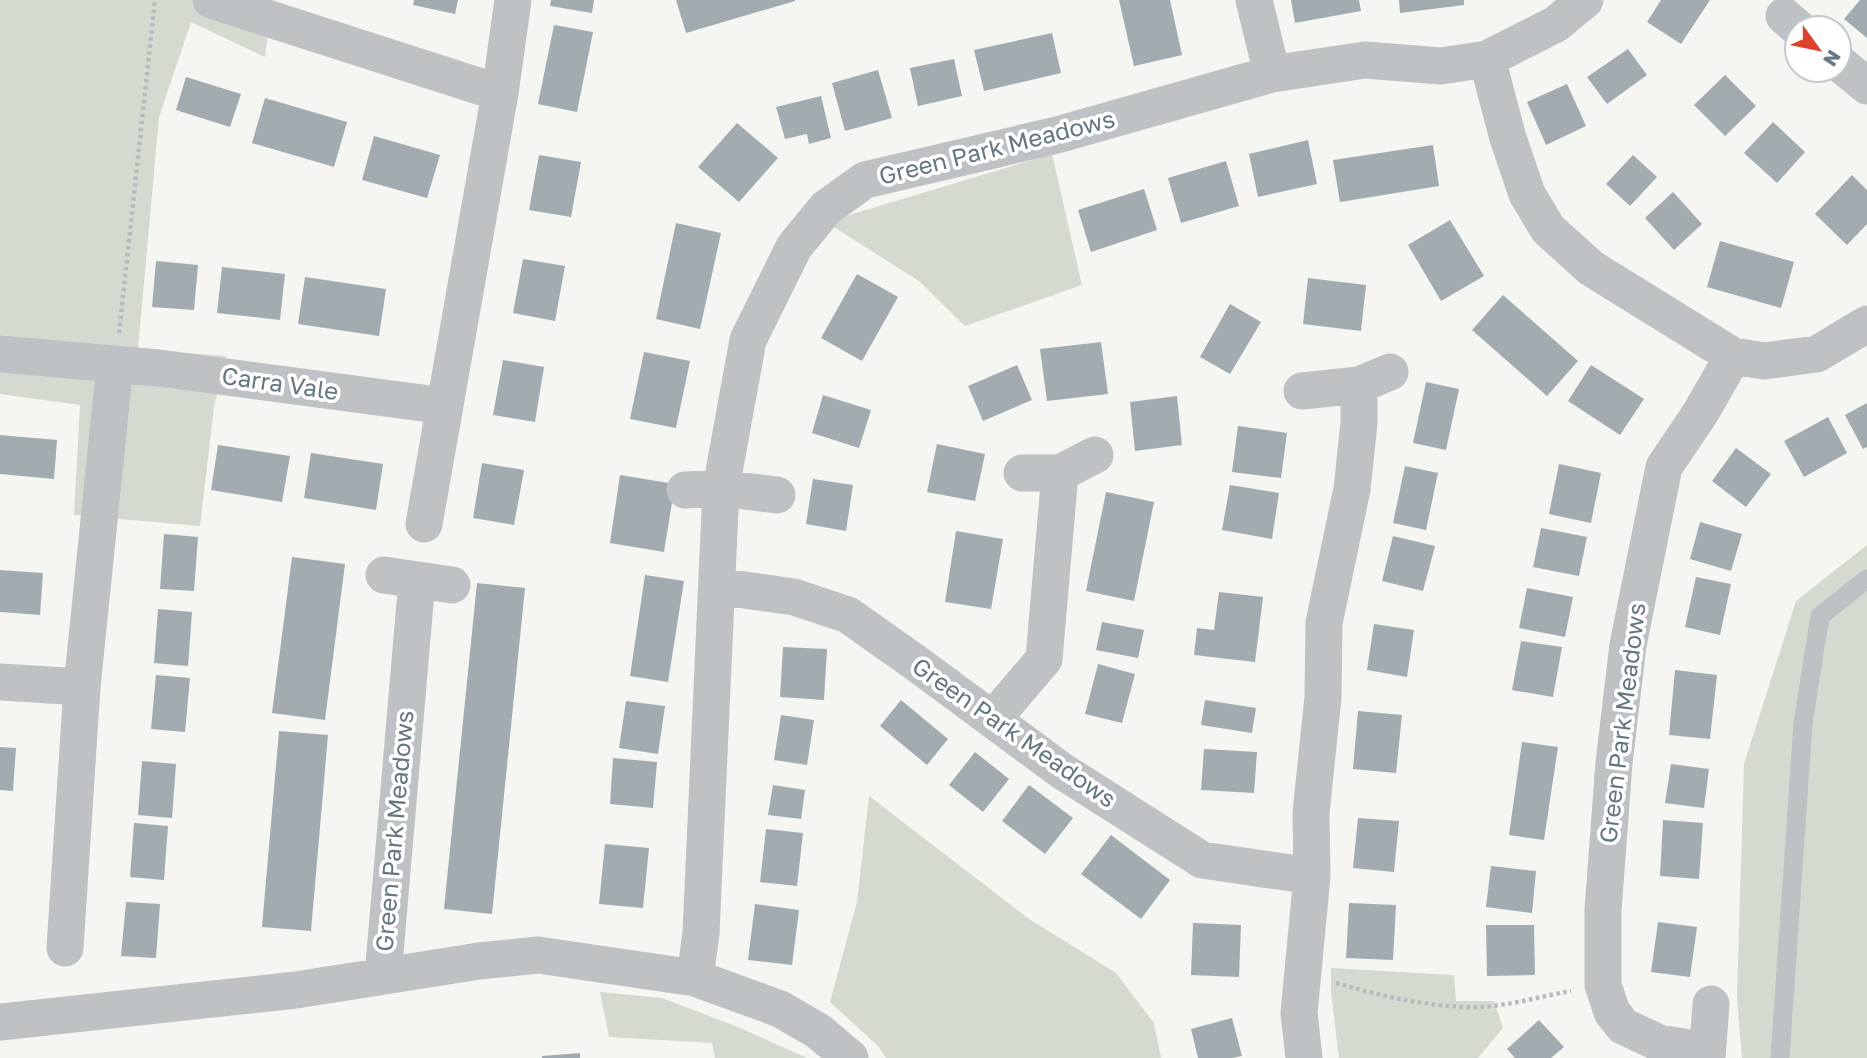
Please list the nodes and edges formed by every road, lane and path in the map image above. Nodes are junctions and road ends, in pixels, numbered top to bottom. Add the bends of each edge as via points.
1 (155, 0) edge
2 (513, 0) edge
3 (1254, 0) edge
4 (1584, 0) edge
5 (234, 3) edge
6 (1487, 59) junction
7 (1272, 74) junction
8 (1853, 74) edge
9 (1867, 86) edge
10 (500, 93) junction
11 (1867, 324) edge
12 (0, 354) edge
13 (1732, 356) junction
14 (116, 364) junction
15 (1302, 391) dead end
16 (445, 406) junction
17 (1095, 455) dead end
18 (1022, 473) dead end
19 (1060, 473) junction
20 (721, 488) junction
21 (685, 490) dead end
22 (777, 495) dead end
23 (424, 524) dead end
24 (1867, 579) edge
25 (418, 580) dead end
26 (717, 586) junction
27 (0, 682) edge
28 (82, 687) junction
29 (993, 719) junction
30 (1312, 876) junction
31 (65, 948) dead end
32 (1303, 973) junction
33 (383, 976) junction
34 (695, 978) junction
35 (1603, 985) junction
36 (1711, 1004) dead end
37 (0, 1022) edge
38 (1707, 1055) edge
39 (850, 1058) edge
40 (1304, 1058) edge
41 (1780, 1058) edge

1 - 14 path
2 - 10 street
3 - 7 street
4 - 6 street, Green Park Meadows via 1556,24
5 - 10 street
6 - 7 street, Green Park Meadows via 1441,66 1365,60
6 - 13 street via 1527,194 1548,229 1591,268
7 - 20 street, Green Park Meadows via 1057,135 865,180 826,208 794,247 748,340
8 - 9 street
10 - 16 street
11 - 13 street via 1817,354 1764,361
12 - 14 street, Carra Vale
13 - 35 street, Green Park Meadows via 1664,467 1628,645 1614,763 1603,911
14 - 16 street, Carra Vale
14 - 28 street
15 - 30 street via 1374,379 1359,423 1352,489 1324,623 1323,697 1311,813
16 - 23 street
17 - 19 street
18 - 19 street
19 - 29 street via 1044,659
20 - 21 street
20 - 22 street
20 - 26 street, Green Park Meadows
24 - 41 lane via 1820,616 1803,723
25 - 33 street, Green Park Meadows
26 - 29 street, Green Park Meadows via 794,597 848,615
26 - 34 street, Green Park Meadows
27 - 28 street
28 - 31 street
29 - 30 street, Green Park Meadows via 1062,771 1202,860
30 - 32 street
32 - 35 path via 1376,995 1465,1008
32 - 40 street via 1299,1013
33 - 34 street, Green Park Meadows via 538,955
33 - 37 street via 296,990
34 - 39 street, Green Park Meadows via 780,1009 818,1031
35 - 38 street, Green Park Meadows via 1623,1027 1659,1043
36 - 38 street

